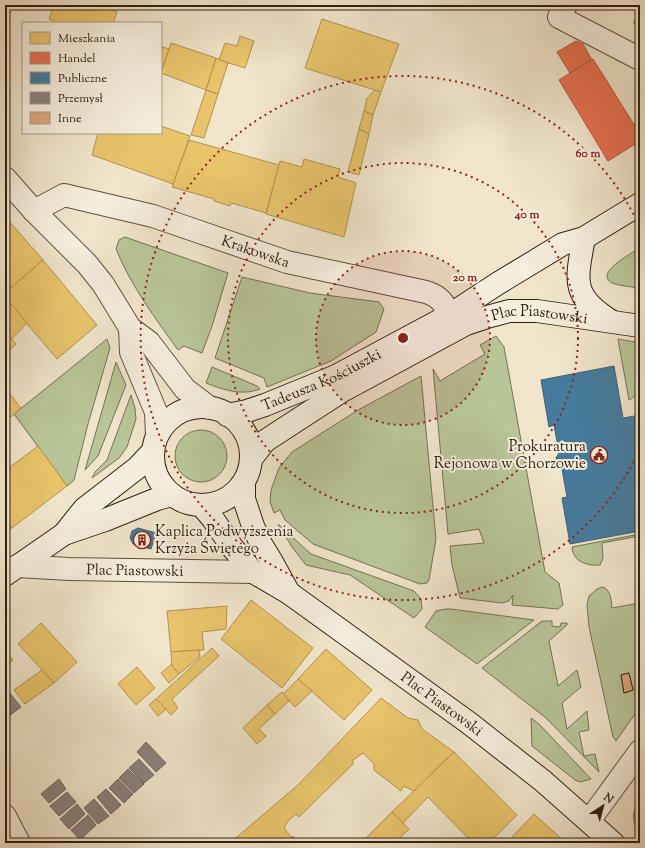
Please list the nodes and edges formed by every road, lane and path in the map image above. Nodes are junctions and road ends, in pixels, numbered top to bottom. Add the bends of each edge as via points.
1 (566, 5) edge
2 (640, 59) edge
3 (5, 178) edge
4 (640, 204) edge
5 (34, 211) junction
6 (584, 238) junction
7 (448, 316) junction
8 (613, 322) junction
9 (640, 326) edge
10 (130, 328) junction
11 (443, 338) junction
12 (218, 411) junction
13 (155, 443) junction
14 (250, 459) junction
15 (244, 482) junction
16 (172, 495) junction
17 (202, 506) junction
18 (64, 534) junction
19 (11, 571) edge
20 (253, 572) junction
21 (289, 593) junction
22 (640, 751) edge
23 (5, 816) edge
24 (589, 821) junction
25 (19, 843) edge
26 (613, 843) edge

1 - 2 street via 559,17
3 - 5 street
4 - 6 street, Tadeusza Kościuszki
5 - 7 street, Krakowska via 64,195 153,216 287,262 434,294 447,310
5 - 10 street via 87,264
6 - 7 street, Tadeusza Kościuszki via 563,244
6 - 8 street via 578,272 582,294 599,313
7 - 11 street
7 - 12 street, Tadeusza Kościuszki via 336,376 247,411
8 - 9 street, Plac Piastowski
8 - 11 street, Plac Piastowski via 509,311 466,324
10 - 12 street via 149,342 185,389
10 - 13 street via 131,352 156,412
11 - 14 street, Tadeusza Kościuszki via 342,391 265,441
12 - 13 street via 196,408 179,413 164,425
12 - 14 street via 233,418 242,427 248,438
13 - 16 street via 154,468 160,483
13 - 18 street via 137,468 84,509
14 - 15 street via 250,468
15 - 17 street via 233,495 219,503
15 - 21 street, Plac Piastowski via 244,500 253,526
16 - 17 street via 186,503
16 - 18 street
17 - 20 street, Plac Piastowski
18 - 19 street
19 - 20 street, Plac Piastowski via 69,569
20 - 21 street, Plac Piastowski
21 - 24 street, Plac Piastowski via 469,723
22 - 24 street
23 - 25 street
24 - 26 street, Plac Piastowski

